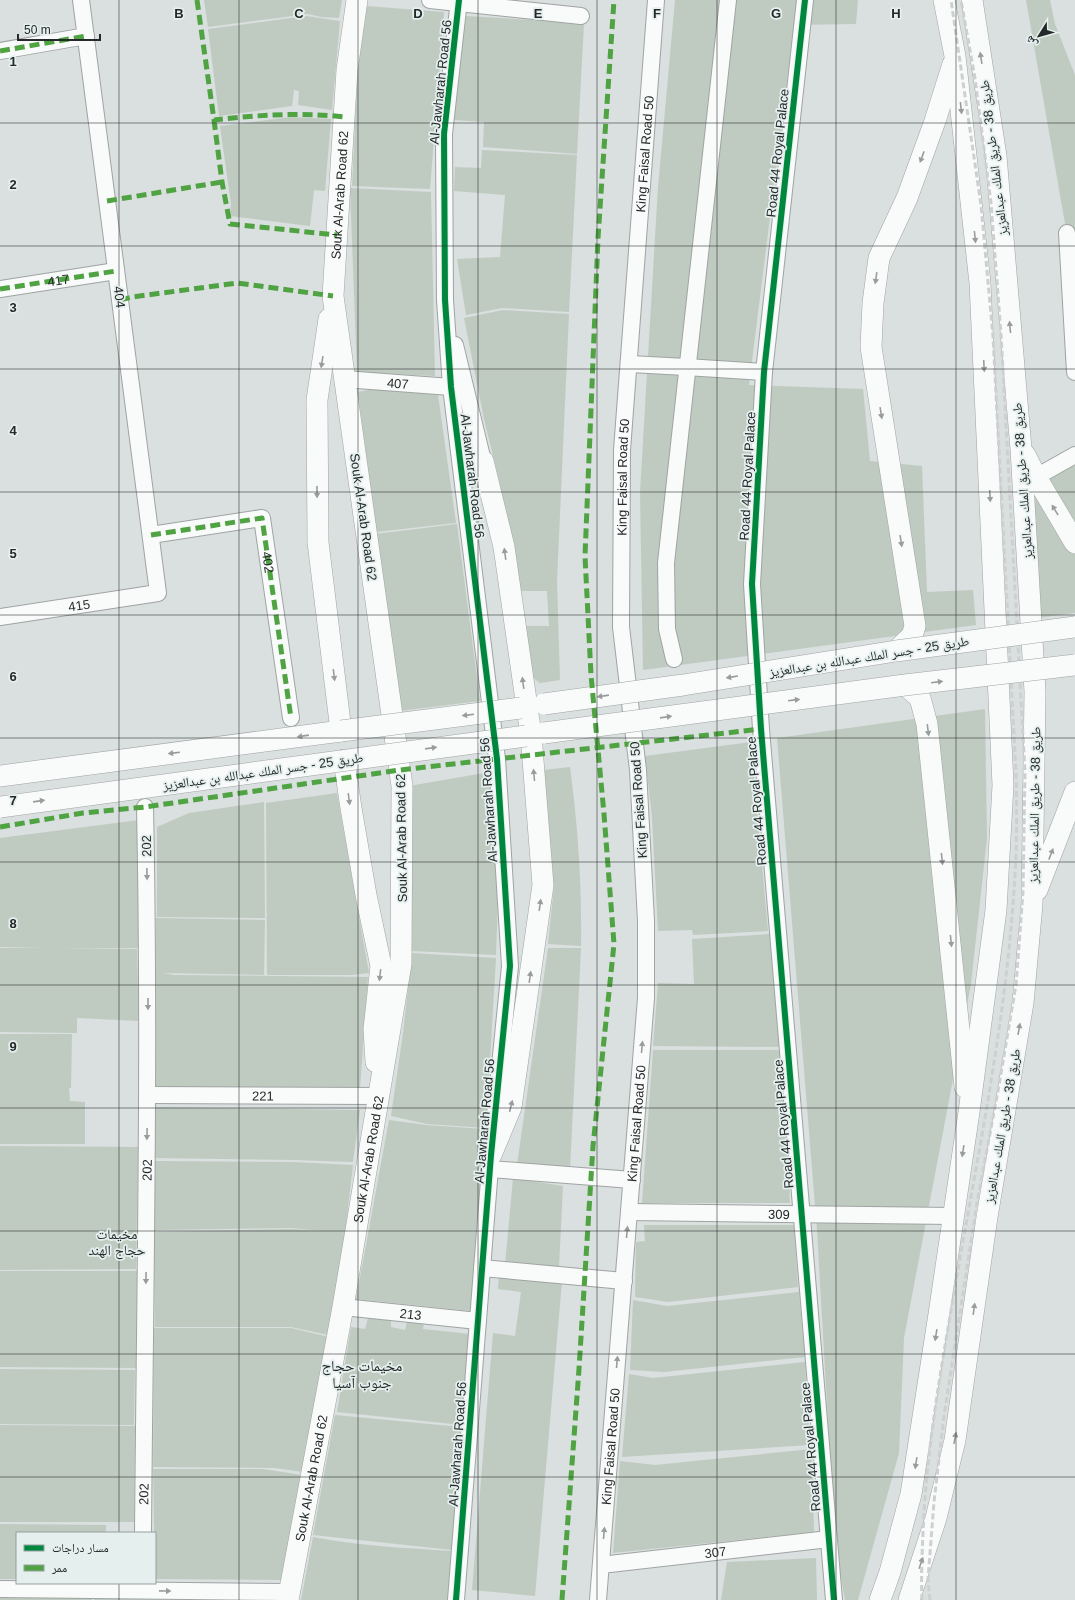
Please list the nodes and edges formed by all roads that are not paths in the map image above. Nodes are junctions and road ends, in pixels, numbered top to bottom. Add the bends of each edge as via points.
1 (81, 0) edge
2 (357, 0) edge
3 (430, 0) edge
4 (656, 0) edge
5 (728, 0) edge
6 (805, 0) edge
7 (944, 0) edge
8 (972, 0) edge
9 (459, 2) edge
10 (581, 16) dead end
11 (86, 36) junction
12 (0, 50) edge
13 (955, 56) junction
14 (1067, 234) dead end
15 (116, 271) junction
16 (0, 289) edge
17 (332, 296) junction
18 (445, 300) junction
19 (630, 364) junction
20 (686, 367) junction
21 (764, 372) junction
22 (1075, 372) edge
23 (344, 379) junction
24 (451, 387) junction
25 (1022, 449) junction
26 (1075, 455) edge
27 (483, 461) joint
28 (1036, 477) junction
29 (151, 535) junction
30 (1075, 543) edge
31 (158, 593) joint
32 (0, 617) edge
33 (1075, 627) edge
34 (896, 651) junction
35 (674, 659) dead end
36 (1075, 666) edge
37 (905, 686) junction
38 (530, 706) junction
39 (291, 718) dead end
40 (341, 731) junction
41 (533, 735) junction
42 (344, 760) junction
43 (0, 776) edge
44 (1075, 792) edge
45 (0, 807) edge
46 (145, 807) dead end
47 (1032, 904) junction
48 (148, 1095) junction
49 (378, 1096) junction
50 (968, 1118) junction
51 (490, 1162) junction
52 (632, 1180) junction
53 (629, 1212) junction
54 (802, 1214) junction
55 (953, 1216) junction
56 (482, 1268) junction
57 (624, 1282) junction
58 (343, 1307) junction
59 (478, 1321) junction
60 (143, 1532) edge
61 (829, 1539) junction
62 (601, 1565) junction
63 (143, 1587) edge
64 (0, 1589) edge
65 (289, 1596) edge
66 (456, 1600) edge
67 (598, 1600) edge
68 (834, 1600) edge
69 (880, 1600) edge
70 (908, 1600) edge

1 - 11 street, 404
2 - 17 main road, Souk Al-Arab Road 62 via 347,70
3 - 9 street
4 - 19 street, King Faisal Road 50
5 - 20 street
6 - 21 street, Road 44 Royal Palace
7 - 13 main road, طريق 38 - طريق الملك عبدالعزيز
25 -> 8 main road, طريق 38 - طريق الملك عبدالعزيز via 996,156
9 - 10 street
9 - 18 street, Al-Jawharah Road 56 via 444,134
11 - 12 street
11 - 15 street, 404
13 -> 34 main road via 907,198 879,258 873,303 871,347 915,626 912,636
13 -> 50 main road, طريق 38 - طريق الملك عبدالعزيز via 980,283 1003,785 996,910
14 - 22 street
15 - 16 street, 417
15 - 29 street, 404
17 - 23 main road, Souk Al-Arab Road 62
17 -> 40 main road via 317,400 318,542
18 - 24 street, Al-Jawharah Road 56
18 - 27 street, Al-Jawharah Road 56
19 - 20 street
52 -> 19 street, King Faisal Road 50 via 646,998 646,921 638,770 621,627 622,450
20 - 21 street
20 - 35 street via 666,563 667,629
21 - 54 street, Road 44 Royal Palace via 752,584 761,730
23 - 24 street, 407
23 - 49 main road, Souk Al-Arab Road 62 via 402,786 401,964
24 - 51 street, Al-Jawharah Road 56 via 497,758 510,966
25 - 28 main road
25 - 47 main road, طريق 38 - طريق الملك عبدالعزيز via 1036,692
26 - 28 street
38 -> 27 main road via 504,547
30 -> 28 main road
29 - 31 street, 404
29 - 39 street, 402 via 262,518
31 - 32 street, 415
33 - 34 main road, طريق 25 - جسر الملك عبدالله بن عبدالعزيز, bridge
34 -> 38 main road, طريق 25 - جسر الملك عبدالله بن عبدالعزيز, bridge
37 -> 36 main road, طريق 25 - جسر الملك عبدالله بن عبدالعزيز, bridge
41 -> 37 main road, طريق 25 - جسر الملك عبدالله بن عبدالعزيز, bridge
37 -> 50 main road via 920,698 927,724
38 -> 40 main road, طريق 25 - جسر الملك عبدالله بن عبدالعزيز, bridge
38 - 41 main road
40 -> 43 main road, طريق 25 - جسر الملك عبدالله بن عبدالعزيز
42 -> 41 main road, طريق 25 - جسر الملك عبدالله بن عبدالعزيز, bridge
51 -> 41 main road via 511,1107 543,885
45 -> 42 main road, طريق 25 - جسر الملك عبدالله بن عبدالعزيز, bridge
42 -> 49 main road via 381,966 374,1029
47 -> 44 main road
46 -> 48 street, 202
70 -> 47 main road, طريق 38 - طريق الملك عبدالعزيز via 936,1518 955,1440 987,1217 1023,1003
48 - 49 street, 221
48 -> 60 street, 202
49 - 58 main road, Souk Al-Arab Road 62
50 -> 55 main road, طريق 38 - طريق الملك عبدالعزيز
51 - 52 street
51 - 56 street, Al-Jawharah Road 56
52 - 53 street, King Faisal Road 50
53 - 54 street, 309
57 -> 53 street, King Faisal Road 50
54 - 55 street, 309
54 - 61 street, Road 44 Royal Palace
55 -> 69 main road, طريق 38 - طريق الملك عبدالعزيز via 911,1494
56 - 57 street
56 - 59 street, Al-Jawharah Road 56
62 -> 57 street, King Faisal Road 50
58 - 59 street, 213
58 - 65 main road, Souk Al-Arab Road 62
59 - 66 street, Al-Jawharah Road 56
61 - 62 street, 307
61 - 68 street, Road 44 Royal Palace
62 - 67 street, King Faisal Road 50
63 - 64 street
63 -> 65 street

